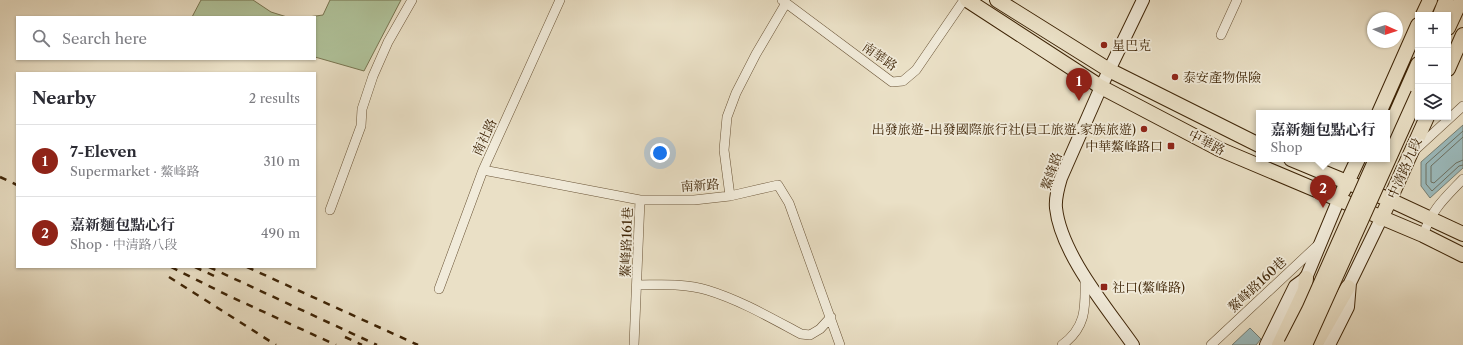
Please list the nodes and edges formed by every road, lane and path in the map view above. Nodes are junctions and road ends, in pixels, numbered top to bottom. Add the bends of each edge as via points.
1 (412, 0) edge
2 (560, 0) edge
3 (965, 0) edge
4 (997, 0) edge
5 (1143, 0) edge
6 (1237, 0) edge
7 (1430, 0) edge
8 (1446, 0) edge
9 (1461, 0) edge
10 (784, 2) edge
11 (1424, 12) edge
12 (1441, 12) edge
13 (1451, 22) edge
14 (1415, 32) edge
15 (1222, 35) dead end
16 (1463, 35) edge
17 (1451, 62) edge
18 (1109, 70) junction
19 (1415, 71) edge
20 (1101, 87) junction
21 (1415, 101) edge
22 (1463, 106) edge
23 (1380, 110) edge
24 (1426, 120) edge
25 (1390, 127) edge
26 (1256, 144) edge
27 (1411, 154) junction
28 (1390, 156) edge
29 (1298, 162) edge
30 (1357, 162) edge
31 (1375, 162) edge
32 (1387, 162) edge
33 (483, 170) junction
34 (1463, 179) edge
35 (1348, 183) junction
36 (730, 196) junction
37 (640, 200) junction
38 (1390, 200) junction
39 (1338, 201) junction
40 (330, 210) dead end
41 (1429, 217) junction
42 (1381, 219) junction
43 (1463, 234) edge
44 (1423, 235) junction
45 (1322, 242) junction
46 (1463, 255) edge
47 (1085, 277) junction
48 (1306, 278) junction
49 (637, 285) junction
50 (1349, 285) junction
51 (439, 288) dead end
52 (831, 317) junction
53 (634, 345) edge
54 (840, 345) edge
55 (1062, 345) edge
56 (1133, 345) edge
57 (1211, 345) edge
58 (1266, 345) edge
59 (1280, 345) edge
60 (1291, 345) edge
61 (1305, 345) edge
62 (1315, 345) edge
63 (1329, 345) edge

1 - 40 street via 388,42 373,76 362,109 361,126
2 - 33 street, 南社路
3 - 10 street, 南華路 via 910,77 892,82
3 - 20 main road, 中華路
4 - 18 main road, 中華路
5 - 18 street, 鰲峰路
6 - 15 street
7 - 11 main road
8 - 12 main road
9 - 13 main road
10 - 36 street via 736,92 727,117 724,150
14 - 23 main road
16 - 17 main road
18 - 20 street, 鰲峰路
18 - 26 main road, 中華路
19 - 25 main road
20 - 39 main road, 中華路 via 1218,149
20 - 47 street, 鰲峰路 via 1056,192 1060,226
21 - 28 main road, bridge
22 - 27 street
24 - 27 main road, 中清路九段
27 - 38 main road, 中清路九段
29 - 35 main road
30 - 35 main road
31 - 60 main road, bridge
32 - 61 main road, bridge
33 - 37 street, 南新路
33 - 51 street, 南社路
34 - 41 street
35 - 38 main road
35 - 39 main road
36 - 37 street, 南新路 via 694,200
36 - 52 street, 南新路 via 778,185 789,203
37 - 49 street, 鰲峰路161巷
38 - 41 main road
38 - 42 main road, 中清路九段
39 - 42 main road, 中華路
39 - 45 street
41 - 43 main road
41 - 44 street
42 - 44 main road, 中華路
42 - 50 street
44 - 46 main road, 中華路
45 - 48 street
45 - 57 street, 鰲峰路160巷
47 - 55 street via 1085,313 1078,329
47 - 56 street, 鰲峰路
48 - 58 street via 1296,286
48 - 59 main road via 1305,290
49 - 52 street, 鰲峰路161巷 via 672,285 706,289 801,334 810,335 820,330
49 - 53 street, 鰲峰路161巷
50 - 62 main road
50 - 63 street via 1348,308
52 - 54 street

